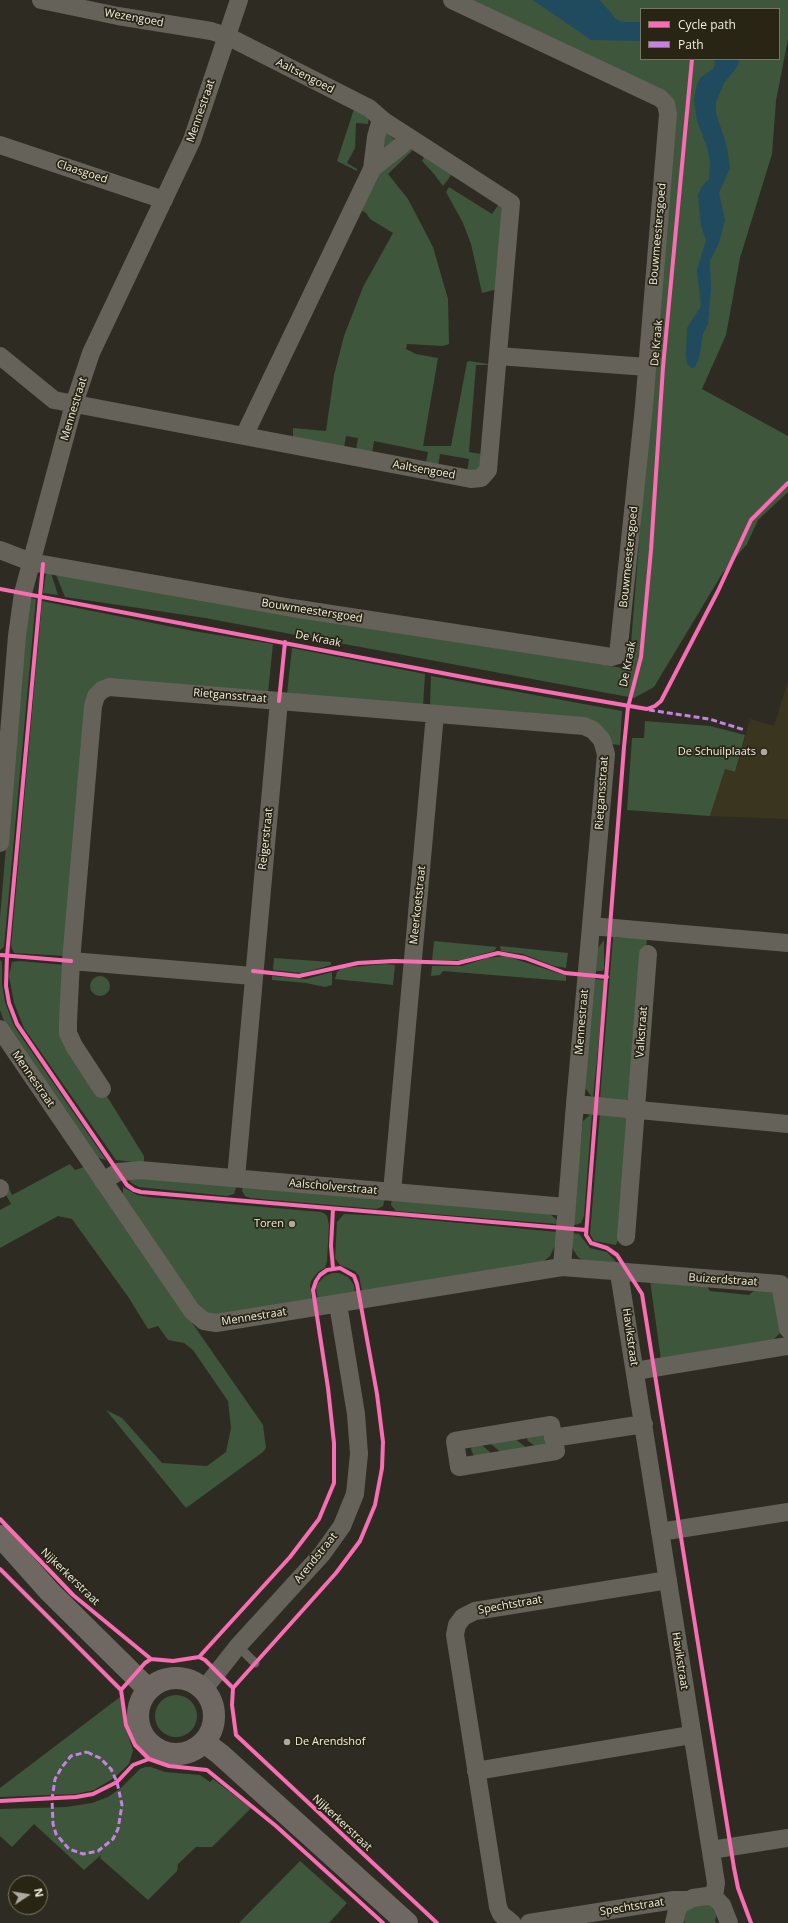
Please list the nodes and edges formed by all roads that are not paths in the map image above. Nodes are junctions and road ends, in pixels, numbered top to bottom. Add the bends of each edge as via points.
1 (42, 0) edge
2 (239, 0) edge
3 (452, 0) edge
4 (227, 36) junction
5 (381, 119) junction
6 (407, 136) junction
7 (0, 145) edge
8 (372, 169) junction
9 (164, 200) junction
10 (0, 356) edge
11 (498, 356) junction
12 (647, 367) junction
13 (74, 404) junction
14 (244, 436) junction
15 (0, 550) edge
16 (32, 562) junction
17 (279, 701) junction
18 (435, 714) junction
19 (0, 842) edge
20 (592, 926) junction
21 (788, 943) edge
22 (648, 954) dead end
23 (71, 961) junction
24 (253, 976) junction
25 (0, 1031) edge
26 (102, 1090) dead end
27 (575, 1104) junction
28 (637, 1110) junction
29 (788, 1124) edge
30 (236, 1178) junction
31 (103, 1181) junction
32 (392, 1192) junction
33 (566, 1207) junction
34 (626, 1237) dead end
35 (562, 1267) junction
36 (619, 1273) junction
37 (338, 1304) junction
38 (788, 1329) edge
39 (788, 1346) edge
40 (634, 1371) junction
41 (644, 1424) junction
42 (553, 1438) junction
43 (788, 1512) edge
44 (660, 1532) junction
45 (0, 1536) edge
46 (668, 1580) junction
47 (238, 1646) junction
48 (255, 1663) dead end
49 (148, 1689) junction
50 (204, 1689) junction
51 (692, 1735) junction
52 (204, 1742) junction
53 (476, 1771) junction
54 (788, 1838) edge
55 (711, 1850) junction
56 (714, 1897) junction
57 (687, 1900) junction
58 (407, 1923) edge
59 (512, 1923) edge
60 (529, 1923) edge
61 (674, 1923) edge
62 (730, 1923) edge

1 - 4 street, Wezengoed
2 - 4 street, Mennestraat
3 - 12 street, Bouwmeestersgoed via 660,98 666,104 668,114
4 - 5 street, Aaltsengoed via 369,108
4 - 9 street, Mennestraat via 192,140
5 - 6 street, Aaltsengoed
5 - 8 street
6 - 8 street via 403,144
6 - 11 street, Aaltsengoed via 511,203
7 - 9 street, Claasgoed
8 - 14 street
9 - 13 street, Mennestraat via 91,353
10 - 13 street, Aaltsengoed via 54,400
11 - 12 street
11 - 14 street, Aaltsengoed via 488,470 481,478 471,479
12 - 16 street, Bouwmeestersgoed via 618,655 611,657 292,608
13 - 14 street, Aaltsengoed
13 - 16 street, Mennestraat
15 - 16 street
16 - 19 street, Mennestraat via 23,593 17,636
17 - 18 street, Rietgansstraat
17 - 23 street, Rietgansstraat via 116,687 102,690 96,696 93,706
17 - 24 street, Reigerstraat
18 - 20 street, Rietgansstraat via 584,726 598,735 605,746 606,754
18 - 32 street, Meerkoetstraat
20 - 21 street
20 - 27 street, Mennestraat
22 - 28 street, Valkstraat
23 - 24 street
23 - 26 street, Rietgansstraat via 68,1033
24 - 30 street, Reigerstraat
25 - 31 street, Mennestraat
27 - 28 street
27 - 33 street, Mennestraat
28 - 29 street
28 - 34 street, Valkstraat
30 - 31 street, Aalscholverstraat via 129,1170 118,1172
30 - 32 street, Aalscholverstraat
31 - 37 street, Mennestraat via 192,1311 204,1322 216,1323
32 - 33 street, Aalscholverstraat
33 - 35 street, Mennestraat
35 - 36 street, Mennestraat
35 - 37 street, Mennestraat
36 - 38 street, Buizerdstraat via 780,1284
36 - 40 street, Havikstraat
37 - 47 street, Arendstraat via 356,1414 359,1454 355,1494 342,1526 322,1554
39 - 40 street
40 - 41 street, Havikstraat
41 - 42 street
41 - 44 street, Havikstraat
42 - 42 street via 556,1451 459,1467 455,1441 551,1425
43 - 44 street
44 - 46 street, Havikstraat
45 - 49 main road, Nijkerkerstraat via 48,1591
46 - 51 street, Havikstraat
46 - 53 street, Spechtstraat via 475,1611 463,1617 457,1625 455,1635
47 - 48 lane
47 - 50 street, Arendstraat
49 - 50 main road via 158,1682 176,1678 194,1682
49 - 52 main road via 141,1699 138,1723 150,1744 166,1752 183,1754 195,1750
50 - 52 main road via 214,1710 214,1721 211,1733
51 - 53 street
51 - 55 street, Havikstraat
52 - 58 main road
53 - 59 street, Spechtstraat via 498,1907 501,1914
54 - 55 street
55 - 56 street, Havikstraat via 716,1883
56 - 57 street via 699,1896
56 - 62 street via 722,1905
57 - 60 street, Spechtstraat
57 - 61 street via 677,1910

